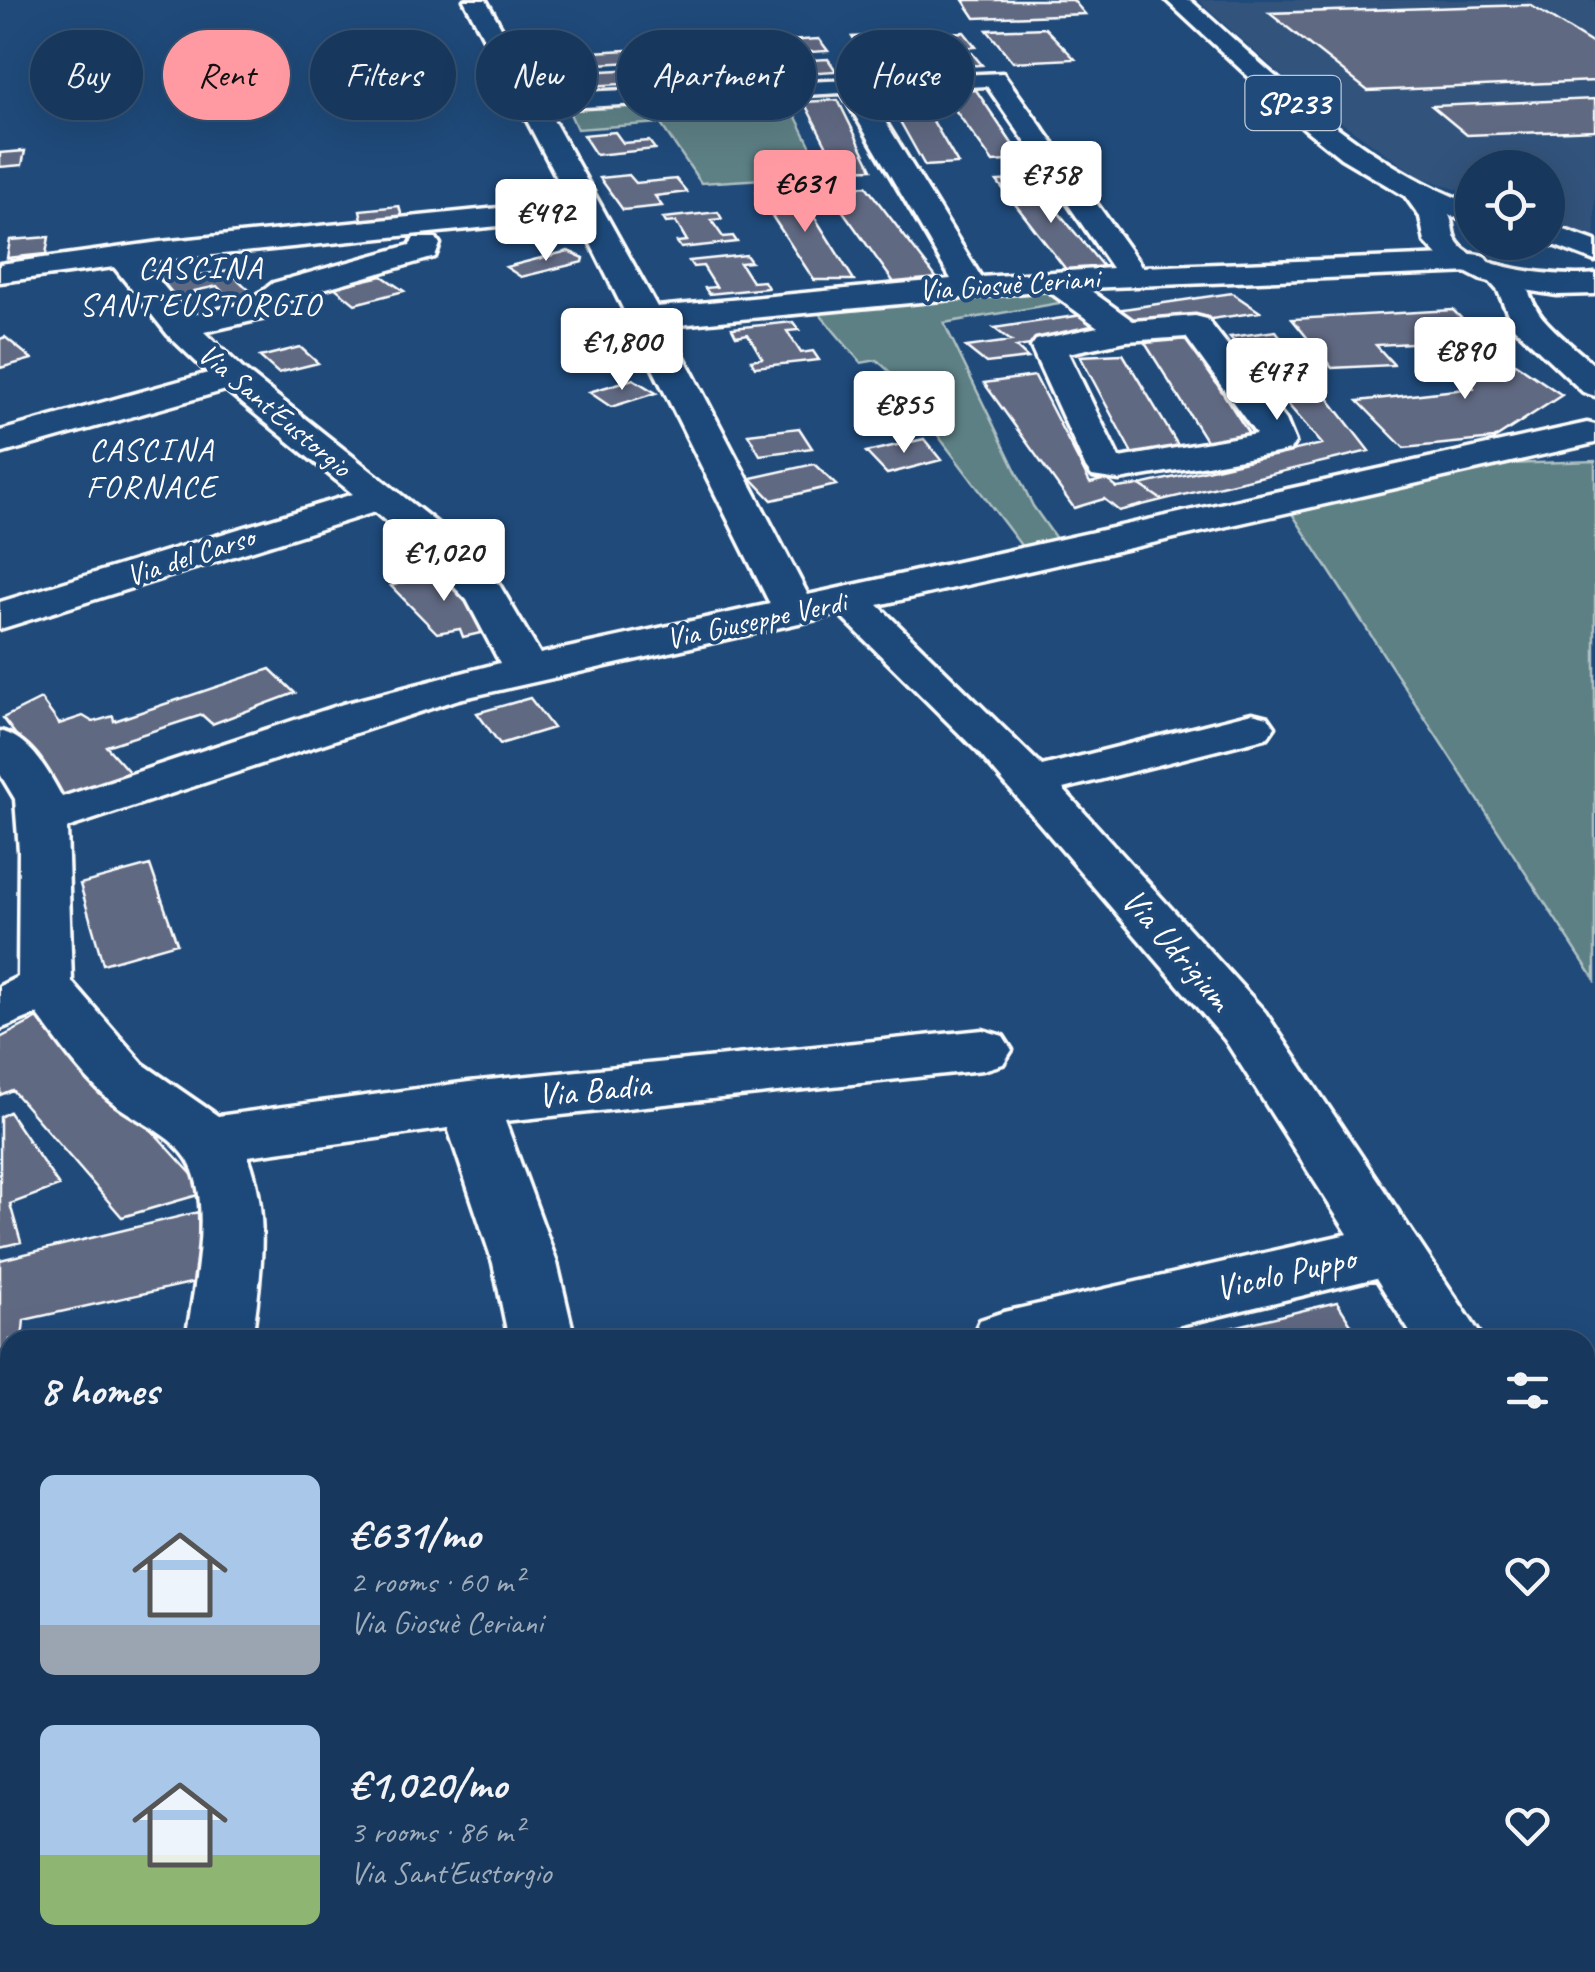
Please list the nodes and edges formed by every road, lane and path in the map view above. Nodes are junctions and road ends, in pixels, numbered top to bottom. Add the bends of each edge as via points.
1 (475, 0) edge
2 (1176, 0) edge
3 (491, 30) edge
4 (974, 79) edge
5 (836, 86) edge
6 (597, 98) edge
7 (538, 120) edge
8 (871, 120) edge
9 (1418, 195) junction
10 (587, 208) junction
11 (1455, 208) edge
12 (410, 227) junction
13 (1455, 228) edge
14 (1442, 232) junction
15 (1565, 240) edge
16 (1595, 252) edge
17 (122, 256) junction
18 (1486, 268) junction
19 (0, 273) edge
20 (1132, 275) junction
21 (1054, 280) junction
22 (971, 286) junction
23 (1582, 286) edge
24 (647, 318) junction
25 (1533, 325) junction
26 (180, 328) junction
27 (1126, 331) junction
28 (232, 378) junction
29 (1595, 386) edge
30 (5, 436) edge
31 (1593, 440) edge
32 (381, 498) junction
33 (850, 600) junction
34 (796, 612) junction
35 (0, 616) edge
36 (526, 670) junction
37 (1252, 726) dead end
38 (0, 744) edge
39 (1031, 782) junction
40 (42, 820) junction
41 (21, 899) edge
42 (22, 998) edge
43 (983, 1050) dead end
44 (468, 1102) junction
45 (206, 1140) junction
46 (1391, 1249) junction
47 (220, 1330) edge
48 (540, 1330) edge
49 (1047, 1330) edge
50 (1444, 1330) edge

1 - 3 street
2 - 9 street, SP233 via 1327,134
4 - 20 street, Via Giosuè Ceriani via 994,78
5 - 6 street
7 - 10 street
8 - 22 street
9 - 11 street, SP233
9 - 14 street, SP233
10 - 12 street
10 - 24 street
12 - 17 street
12 - 26 street, Via Sant'Eustorgio via 424,251 284,290 258,310
13 - 14 street
14 - 18 street, SP233 via 1445,248
15 - 16 street
17 - 19 street
17 - 26 street, Via Sant'Eustorgio
18 - 20 street via 1434,262
18 - 23 street via 1527,283
18 - 25 street via 1513,287 1518,309
20 - 21 street, Via Giosuè Ceriani
21 - 22 street, Via Giosuè Ceriani
21 - 27 street
22 - 24 street, Via Giosuè Ceriani
23 - 25 street via 1545,299
24 - 34 street
25 - 29 street
26 - 28 street, Via Sant'Eustorgio
27 - 27 street via 1048,347 1105,468 1276,442 1273,428 1195,326
28 - 30 street
28 - 32 street, Via Sant'Eustorgio
31 - 33 street, Via Giuseppe Verdi via 1481,458
32 - 35 street, Via del Carso
32 - 36 street, Via Sant'Eustorgio via 485,594
33 - 34 street, Via Giuseppe Verdi
33 - 39 street, Via Udrigium
34 - 36 street, Via Giuseppe Verdi
36 - 40 street, Via Giuseppe Verdi via 359,714
37 - 39 street
38 - 40 street via 39,799
39 - 46 street, Via Udrigium via 1245,1026
40 - 41 street
41 - 42 street
42 - 45 street
43 - 44 street, Via Badia
44 - 45 street, Via Badia
44 - 48 street via 525,1263
45 - 47 street via 230,1195
46 - 49 street, Vicolo Puppo
46 - 50 street, Via Udrigium

